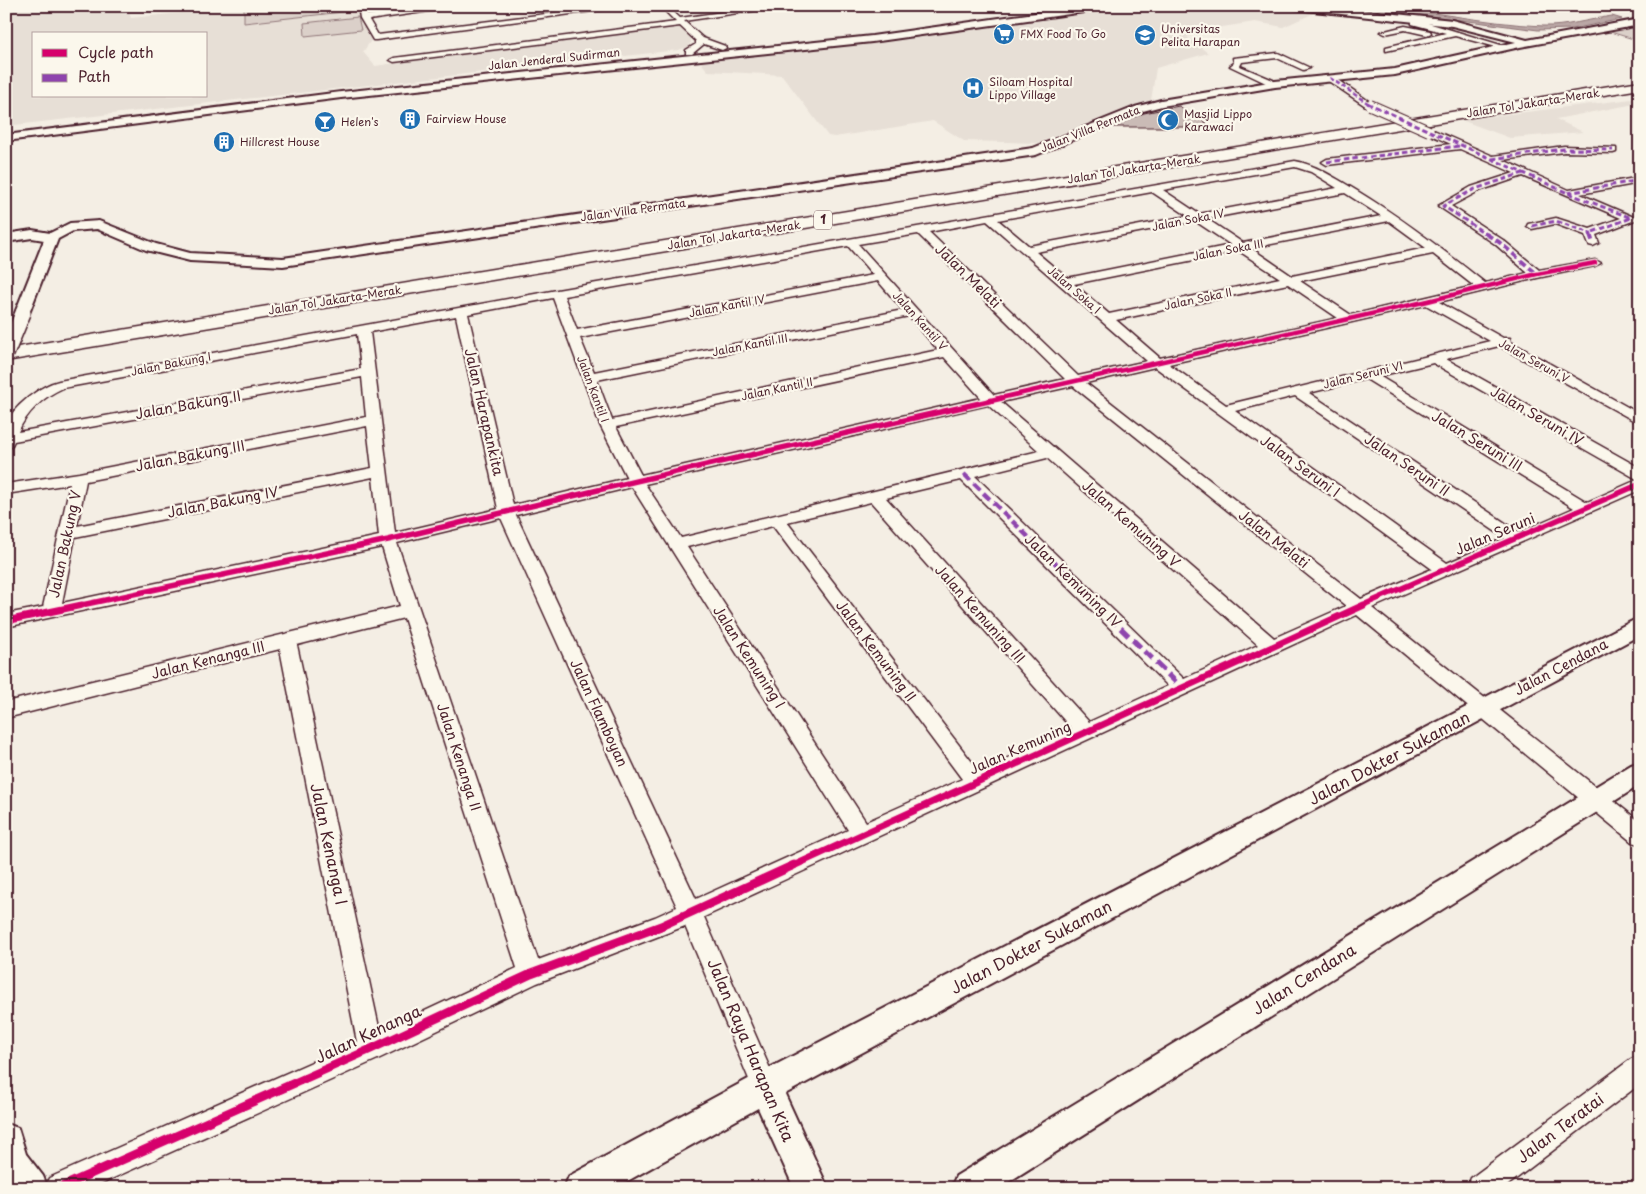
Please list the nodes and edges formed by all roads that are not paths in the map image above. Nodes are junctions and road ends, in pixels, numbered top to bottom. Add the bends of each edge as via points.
1 (362, 6) edge
2 (461, 6) edge
3 (628, 6) edge
4 (663, 6) edge
5 (783, 6) edge
6 (1068, 6) edge
7 (1105, 6) edge
8 (1296, 6) edge
9 (1346, 6) edge
10 (1624, 6) edge
11 (1639, 17) edge
12 (364, 18) junction
13 (680, 22) junction
14 (1415, 22) dead end
15 (1474, 25) junction
16 (1510, 27) dead end
17 (1385, 32) dead end
18 (907, 34) junction
19 (1453, 34) junction
20 (1442, 36) junction
21 (1534, 36) junction
22 (805, 39) junction
23 (700, 40) junction
24 (1518, 40) junction
25 (1500, 46) junction
26 (722, 48) junction
27 (1389, 49) dead end
28 (689, 52) junction
29 (1300, 54) dead end
30 (1284, 58) junction
31 (394, 60) dead end
32 (1306, 68) dead end
33 (1640, 74) edge
34 (1328, 76) junction
35 (1273, 83) junction
36 (1640, 85) edge
37 (6, 129) edge
38 (6, 138) edge
39 (1462, 146) junction
40 (1613, 150) dead end
41 (1492, 159) junction
42 (1327, 162) dead end
43 (1523, 173) junction
44 (1640, 180) edge
45 (1154, 189) junction
46 (1348, 189) junction
47 (1568, 193) junction
48 (1391, 217) junction
49 (990, 218) junction
50 (1197, 218) junction
51 (1636, 219) edge
52 (1532, 226) dead end
53 (70, 228) junction
54 (921, 230) junction
55 (32, 234) junction
56 (52, 237) junction
57 (6, 238) edge
58 (850, 242) junction
59 (1241, 247) junction
60 (1028, 250) junction
61 (1434, 250) junction
62 (1595, 263) dead end
63 (449, 265) dead end
64 (1537, 274) junction
65 (881, 277) junction
66 (1290, 280) junction
67 (1065, 282) junction
68 (1484, 288) junction
69 (557, 294) junction
70 (1430, 301) junction
71 (461, 312) junction
72 (912, 312) junction
73 (1106, 318) junction
74 (1349, 319) junction
75 (363, 329) junction
76 (36, 332) dead end
77 (573, 335) junction
78 (6, 337) edge
79 (1502, 341) junction
80 (947, 352) junction
81 (6, 354) edge
82 (1434, 358) junction
83 (1157, 362) junction
84 (1549, 367) junction
85 (368, 372) junction
86 (1367, 374) junction
87 (589, 377) junction
88 (1075, 381) junction
89 (1297, 391) junction
90 (990, 400) junction
91 (1222, 410) junction
92 (1640, 416) edge
93 (374, 420) junction
94 (1640, 420) edge
95 (607, 425) junction
96 (7, 441) edge
97 (1050, 453) junction
98 (380, 471) junction
99 (964, 474) junction
100 (1640, 475) edge
101 (79, 478) junction
102 (636, 481) junction
103 (1640, 484) edge
104 (6, 489) edge
105 (875, 496) junction
106 (1586, 508) junction
107 (507, 513) junction
108 (777, 520) junction
109 (67, 533) junction
110 (1518, 539) junction
111 (388, 540) junction
112 (677, 544) junction
113 (1444, 569) junction
114 (1359, 607) junction
115 (410, 610) junction
116 (51, 611) junction
117 (6, 621) edge
118 (1640, 625) edge
119 (288, 640) junction
120 (1272, 647) junction
121 (1182, 688) junction
122 (1482, 709) junction
123 (6, 710) edge
124 (1086, 732) junction
125 (1640, 772) edge
126 (975, 782) junction
127 (1594, 800) junction
128 (861, 833) junction
129 (1640, 835) edge
130 (691, 912) junction
131 (531, 974) junction
132 (371, 1048) junction
133 (1640, 1068) edge
134 (765, 1088) junction
135 (6, 1140) edge
136 (31, 1188) edge
137 (59, 1188) edge
138 (581, 1188) edge
139 (811, 1188) edge
140 (968, 1188) edge
141 (1480, 1188) edge

1 - 12 street
2 - 12 street
3 - 12 street via 376,38
4 - 13 street
5 - 13 street
6 - 22 street, Jalan Jenderal Sudirman
7 - 18 street, Jalan Jenderal Sudirman
8 - 15 street
9 - 15 street
10 - 11 street
11 - 21 street
13 - 23 street
13 - 31 street
14 - 19 street
15 - 16 street
15 - 21 street via 1519,37
15 - 24 street
17 - 20 street via 1408,28
18 - 22 street
18 - 38 street, Jalan Jenderal Sudirman via 341,96
19 - 20 street
19 - 25 street
20 - 27 street
21 - 24 street
21 - 34 street, Jalan Villa Permata via 1395,72
22 - 26 street, Jalan Jenderal Sudirman
23 - 26 street
23 - 28 street via 700,45
24 - 25 street, Jalan Villa Permata
25 - 34 street, Jalan Villa Permata via 1391,69
26 - 28 street, Jalan Jenderal Sudirman
28 - 37 street, Jalan Jenderal Sudirman
29 - 30 street
30 - 32 street
30 - 35 street via 1274,55 1236,60 1239,63 1234,66
33 - 63 highway, Jalan Tol Jakarta–Merak / 1
34 - 35 street, Jalan Villa Permata
34 - 39 street, bridge via 1370,105
35 - 53 street, Jalan Villa Permata via 1139,109 1036,151 283,262 190,257 99,225
36 - 81 highway, Jalan Tol Jakarta–Merak / 1
39 - 41 street
39 - 42 street
40 - 41 street via 1564,149
41 - 43 street
43 - 47 street
43 - 64 street via 1475,189 1443,206 1499,242
44 - 47 street
45 - 46 street, Jalan Bakung I via 1295,164 1308,166
45 - 49 street, Jalan Bakung I
45 - 50 street
46 - 48 street, Jalan Bakung I
46 - 50 street, Jalan Soka IV
47 - 51 street
48 - 59 street, Jalan Soka III
48 - 61 street, Jalan Bakung I
49 - 54 street, Jalan Bakung I
49 - 60 street, Jalan Soka I
50 - 59 street
50 - 60 street, Jalan Soka IV
51 - 52 street via 1592,238 1556,221
53 - 55 street, Jalan Villa Permata
53 - 56 street, Jalan Villa Permata
54 - 58 street, Jalan Bakung I
54 - 88 street, Jalan Melati
55 - 56 street
55 - 57 street, Jalan Villa Permata
56 - 81 street, bridge
58 - 65 street, Jalan Kantil V
58 - 69 street, Jalan Bakung I
59 - 66 street
59 - 67 street, Jalan Soka III
60 - 67 street, Jalan Soka I
61 - 66 street, Jalan Soka II
61 - 68 street, Jalan Bakung I
62 - 64 street
64 - 68 street
65 - 72 street, Jalan Kantil V
65 - 77 street, Jalan Kantil IV
66 - 73 street, Jalan Soka II
66 - 74 street
67 - 73 street, Jalan Soka I
68 - 70 street
69 - 71 street, Jalan Bakung I
69 - 77 street, Jalan Kantil I
70 - 74 street
70 - 79 street, Jalan Seruni V
71 - 75 street, Jalan Bakung I
71 - 107 street, Jalan Harapankita
72 - 80 street, Jalan Kantil V
72 - 87 street, Jalan Kantil III
73 - 83 street, Jalan Soka I
74 - 83 street
75 - 85 street
75 - 96 street, Jalan Bakung I via 59,385 44,392 24,410
76 - 78 highway
77 - 87 street, Jalan Kantil I
79 - 82 street, Jalan Seruni VI
79 - 84 street, Jalan Seruni V
80 - 90 street, Jalan Kantil V
80 - 95 street, Jalan Kantil II
82 - 86 street, Jalan Seruni VI
82 - 100 street, Jalan Seruni IV
83 - 88 street
83 - 91 street, Jalan Seruni I
84 - 92 street, Jalan Seruni V
84 - 94 street, Jalan Seruni V
85 - 93 street
85 - 96 street, Jalan Bakung II
86 - 89 street, Jalan Seruni VI
86 - 106 street, Jalan Seruni III
87 - 95 street, Jalan Kantil I
88 - 90 street
88 - 114 street, Jalan Melati
89 - 91 street, Jalan Seruni VI
89 - 110 street, Jalan Seruni II
90 - 97 street, Jalan Kemuning V
90 - 102 street
91 - 113 street, Jalan Seruni I
93 - 98 street
93 - 101 street, Jalan Bakung III
95 - 102 street, Jalan Kantil I
97 - 99 street
97 - 120 street, Jalan Kemuning V
98 - 109 street, Jalan Bakung IV
98 - 111 street
99 - 105 street
99 - 121 street, Jalan Kemuning IV
101 - 104 street, Jalan Bakung III
101 - 109 street, Jalan Bakung V
102 - 107 street
102 - 112 street, Jalan Kemuning I
103 - 106 street, Jalan Seruni
105 - 108 street
105 - 124 street, Jalan Kemuning III
106 - 110 street, Jalan Seruni
107 - 111 street
107 - 130 street, Jalan Flamboyan
108 - 112 street
108 - 126 street, Jalan Kemuning II
109 - 116 street, Jalan Bakung V
110 - 113 street, Jalan Seruni
111 - 115 street, Jalan Kenanga II
111 - 116 street
112 - 128 street, Jalan Kemuning I
113 - 114 street, Jalan Seruni
114 - 120 street, Jalan Kemuning
114 - 122 street, Jalan Melati
115 - 119 street, Jalan Kenanga III
115 - 131 street, Jalan Kenanga II
116 - 117 street
118 - 122 street, Jalan Cendana
119 - 123 street, Jalan Kenanga III
119 - 132 street, Jalan Kenanga I
120 - 121 street, Jalan Kemuning
121 - 124 street, Jalan Kemuning
122 - 127 street, Jalan Melati
122 - 134 street, Jalan Dokter Sukaman
124 - 126 street, Jalan Kemuning
125 - 127 street, Jalan Cendana
126 - 128 street, Jalan Kemuning
127 - 129 street, Jalan Melati
127 - 140 street, Jalan Cendana
128 - 130 street, Jalan Kemuning
130 - 131 street, Jalan Kenanga via 662,926
130 - 134 street, Jalan Raya Harapan Kita
131 - 132 street, Jalan Kenanga
132 - 137 street, Jalan Kenanga
133 - 141 street, Jalan Teratai
134 - 138 street, Jalan Dokter Sukaman
134 - 139 street, Jalan Raya Harapan Kita
135 - 136 street via 12,1162

